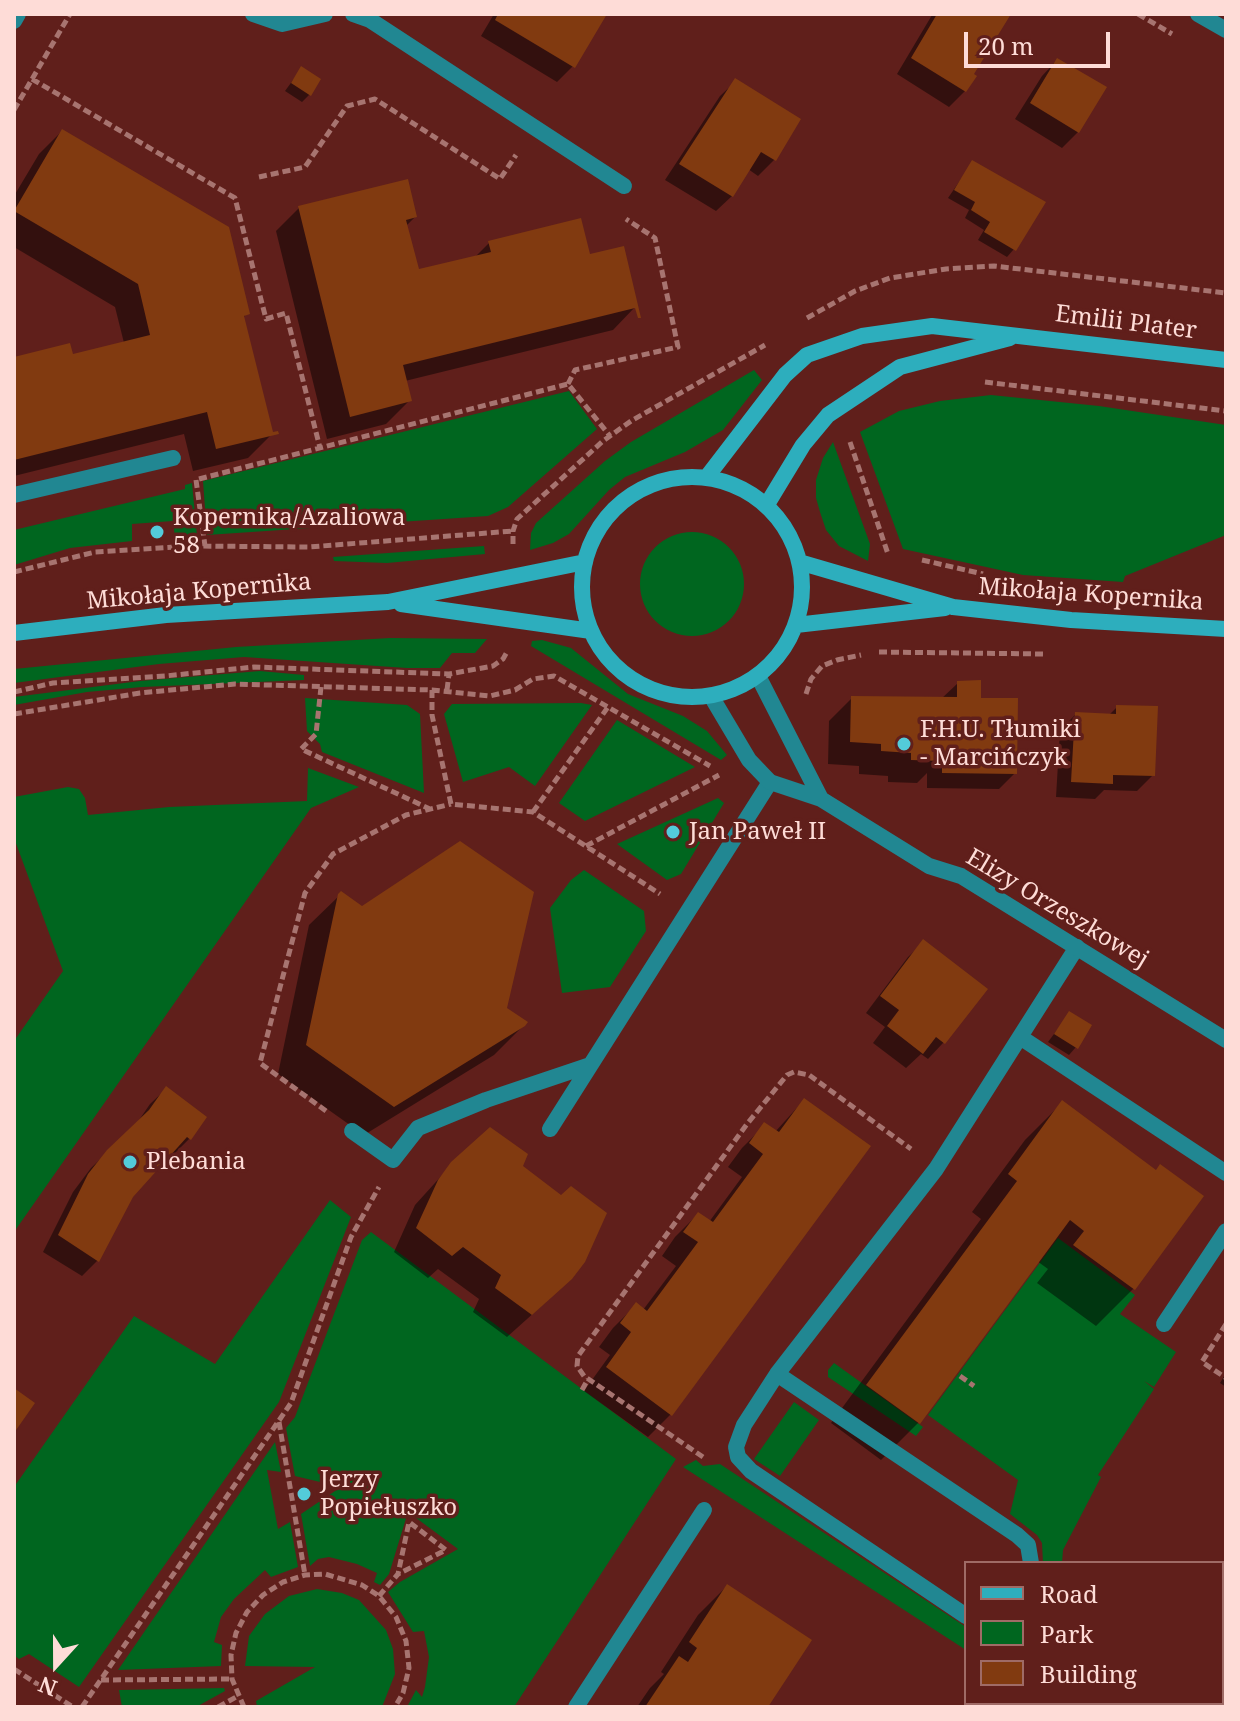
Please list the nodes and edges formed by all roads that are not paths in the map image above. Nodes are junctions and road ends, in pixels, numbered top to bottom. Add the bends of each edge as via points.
1 (253, 14) edge
2 (325, 14) edge
3 (353, 14) edge
4 (1198, 14) edge
5 (1226, 30) edge
6 (624, 186) dead end
7 (1021, 335) junction
8 (1226, 360) edge
9 (169, 458) road end
10 (706, 478) junction
11 (14, 495) edge
12 (766, 506) junction
13 (585, 562) junction
14 (799, 562) junction
15 (388, 602) junction
16 (953, 607) junction
17 (796, 625) junction
18 (1226, 629) edge
19 (591, 631) junction
20 (14, 633) edge
21 (758, 676) junction
22 (711, 696) junction
23 (770, 782) junction
24 (821, 799) junction
25 (1077, 947) junction
26 (1020, 1037) junction
27 (1226, 1040) edge
28 (590, 1065) junction
29 (550, 1129) dead end
30 (352, 1131) road end
31 (1226, 1173) edge
32 (1226, 1231) edge
33 (1164, 1324) dead end
34 (777, 1374) junction
35 (704, 1510) dead end
36 (1031, 1561) edge
37 (964, 1615) edge
38 (576, 1707) edge

1 - 2 street via 282,24
3 - 6 street via 370,20
4 - 5 street
7 - 8 street, Emilii Plater
7 - 10 street, Emilii Plater via 932,326 862,336 807,355 785,375
7 - 12 street, Emilii Plater via 900,367 828,415
9 - 11 street
10 - 12 street via 739,487
10 - 13 street via 674,478 643,488 616,507 596,532
12 - 14 street via 787,532
13 - 15 street, Mikołaja Kopernika
13 - 19 street via 582,598
14 - 16 street, Mikołaja Kopernika
14 - 17 street via 802,594
15 - 19 street, Mikołaja Kopernika
15 - 20 street, Mikołaja Kopernika via 166,615
16 - 17 street, Mikołaja Kopernika
16 - 18 street, Mikołaja Kopernika
17 - 21 street
19 - 22 street via 611,662 640,685 674,696
21 - 22 street
21 - 24 street
22 - 23 street via 749,760
23 - 24 street, Elizy Orzeszkowej
23 - 28 street
24 - 25 street, Elizy Orzeszkowej
25 - 26 street
25 - 27 street, Elizy Orzeszkowej
26 - 31 street
26 - 34 street via 936,1169
28 - 29 street
28 - 30 street via 418,1128 393,1160
32 - 33 street
34 - 36 street via 1017,1535 1028,1545
34 - 37 street via 738,1437 738,1457 744,1465
35 - 38 street

